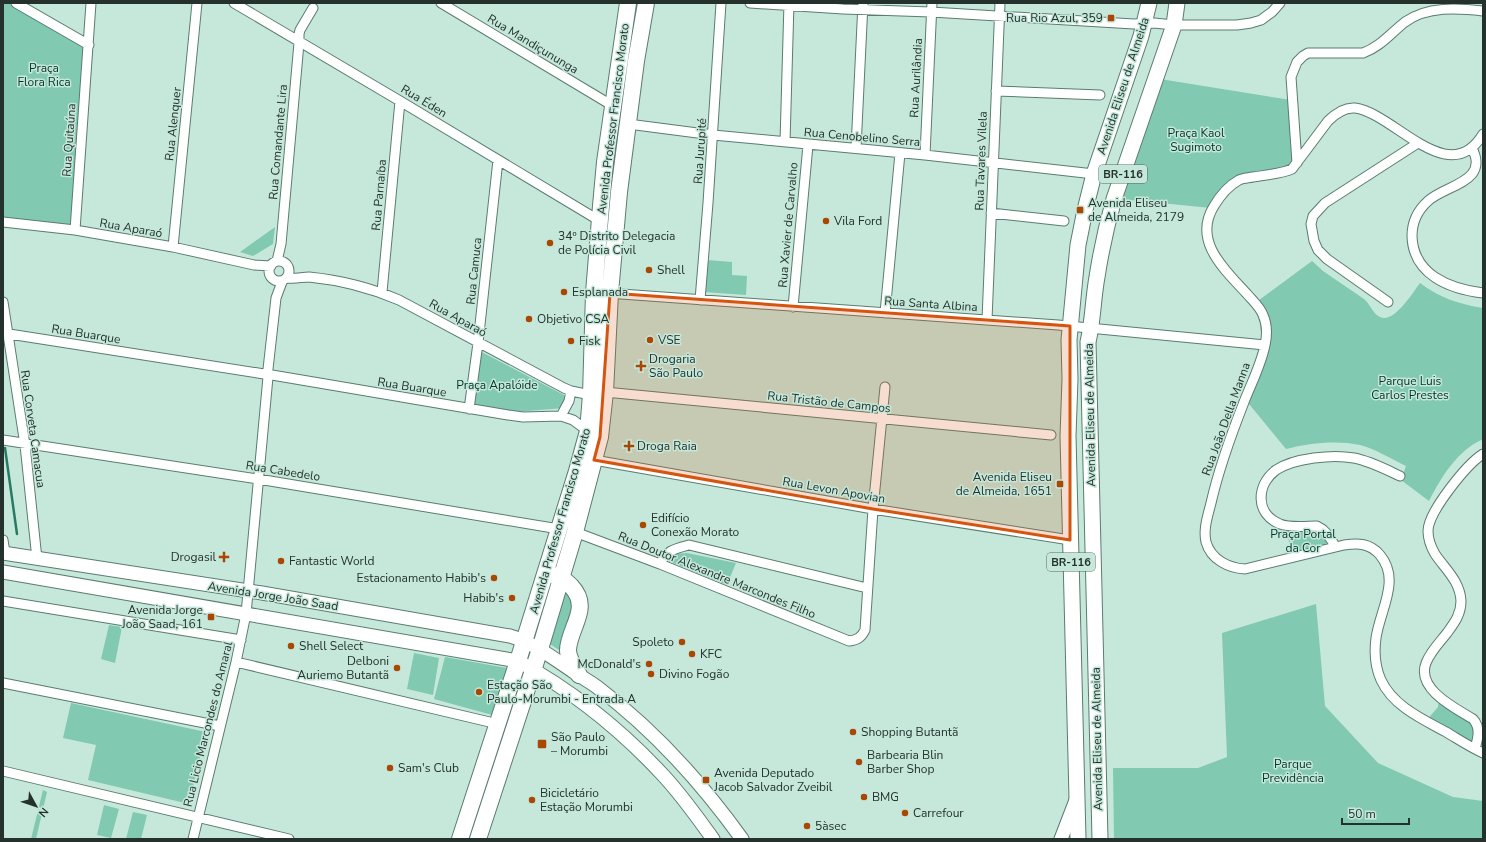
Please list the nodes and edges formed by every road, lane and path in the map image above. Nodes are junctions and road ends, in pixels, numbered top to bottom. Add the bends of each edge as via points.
1 (16, 3) edge
2 (91, 3) edge
3 (197, 3) edge
4 (234, 3) edge
5 (441, 3) edge
6 (628, 3) edge
7 (646, 3) edge
8 (721, 3) edge
9 (750, 3) edge
10 (1000, 3) edge
11 (1150, 3) edge
12 (1177, 3) edge
13 (1280, 3) edge
14 (789, 4) edge
15 (863, 7) edge
16 (313, 8) dead end
17 (931, 8) edge
18 (1483, 11) edge
19 (999, 16) junction
20 (1144, 24) junction
21 (1174, 25) junction
22 (299, 43) junction
23 (89, 45) junction
24 (996, 91) junction
25 (1100, 95) dead end
26 (400, 101) junction
27 (613, 106) junction
28 (628, 124) junction
29 (1483, 134) edge
30 (713, 135) junction
31 (785, 142) junction
32 (1418, 143) junction
33 (808, 144) junction
34 (856, 148) junction
35 (1472, 148) junction
36 (900, 152) junction
37 (925, 155) junction
38 (498, 160) junction
39 (993, 162) junction
40 (1298, 163) junction
41 (1094, 174) junction
42 (991, 212) junction
43 (600, 221) junction
44 (1064, 221) dead end
45 (3, 222) edge
46 (75, 230) junction
47 (173, 247) junction
48 (275, 265) junction
49 (290, 268) junction
50 (308, 277) junction
51 (282, 280) junction
52 (382, 292) junction
53 (594, 293) junction
54 (610, 293) junction
55 (1483, 293) edge
56 (700, 300) junction
57 (3, 302) edge
58 (1388, 302) dead end
59 (793, 307) junction
60 (886, 313) junction
61 (987, 320) junction
62 (1070, 326) junction
63 (1091, 328) junction
64 (5, 333) edge
65 (478, 343) junction
66 (1265, 345) junction
67 (268, 374) junction
68 (885, 387) dead end
69 (571, 391) junction
70 (598, 394) junction
71 (469, 409) junction
72 (561, 416) junction
73 (882, 419) junction
74 (588, 431) junction
75 (1051, 435) dead end
76 (3, 440) edge
77 (25, 445) junction
78 (1483, 454) edge
79 (594, 460) junction
80 (1400, 476) dead end
81 (258, 479) junction
82 (873, 509) junction
83 (559, 529) junction
84 (575, 532) junction
85 (3, 540) edge
86 (1070, 540) junction
87 (1335, 546) junction
88 (4, 553) edge
89 (37, 559) junction
90 (660, 564) junction
91 (3, 572) edge
92 (130, 573) junction
93 (553, 575) junction
94 (149, 576) junction
95 (867, 588) junction
96 (248, 591) junction
97 (127, 594) junction
98 (145, 597) junction
99 (3, 601) edge
100 (246, 614) junction
101 (241, 640) junction
102 (524, 640) junction
103 (540, 649) junction
104 (236, 662) junction
105 (518, 662) junction
106 (534, 670) junction
107 (579, 675) junction
108 (3, 683) edge
109 (498, 724) junction
110 (643, 725) junction
111 (220, 726) junction
112 (629, 742) junction
113 (1479, 751) edge
114 (3, 771) edge
115 (1076, 798) junction
116 (198, 818) junction
117 (193, 839) edge
118 (289, 839) edge
119 (460, 839) edge
120 (478, 839) edge
121 (713, 839) edge
122 (742, 839) edge
123 (1061, 839) edge
124 (1078, 839) edge
125 (1100, 839) edge

1 - 23 street
2 - 23 street, Rua Quitaúna
3 - 47 street, Rua Alenquer
4 - 22 street, Rua Éden
5 - 27 street, Rua Mandiçununga
6 - 27 highway, Avenida Professor Francisco Morato
7 - 28 highway, Avenida Professor Francisco Morato
8 - 30 street, Rua Jurupité
9 - 14 street
10 - 19 street, Rua Tavares Vilela
11 - 20 main road, Avenida Eliseu de Almeida / BR-116
12 - 21 main road, Avenida Eliseu de Almeida / BR-116
13 - 21 street via 1261,20 1251,23
14 - 15 street
14 - 31 street
15 - 17 street
15 - 34 street
16 - 22 street, Rua Comandante Lira via 300,30
17 - 19 street
17 - 37 street, Rua Aurilândia
18 - 40 street via 1467,9 1425,12 1413,16 1379,45 1363,53 1308,53 1303,56 1297,62 1292,77
19 - 20 street
19 - 24 street, Rua Tavares Vilela
20 - 21 street
20 - 41 main road, Avenida Eliseu de Almeida / BR-116
21 - 63 main road, Avenida Eliseu de Almeida / BR-116 via 1114,199 1097,277
22 - 26 street, Rua Éden
22 - 48 street, Rua Comandante Lira via 280,244 283,254
23 - 46 street, Rua Quitaúna
24 - 25 street
24 - 39 street, Rua Tavares Vilela
26 - 38 street, Rua Éden
26 - 52 street, Rua Parnaíba
27 - 43 highway, Avenida Professor Francisco Morato
28 - 30 street, Rua Cenobelino Serra
28 - 54 highway, Avenida Professor Francisco Morato
29 - 35 street
30 - 31 street, Rua Cenobelino Serra
30 - 56 street, Rua Jurupité
31 - 33 street, Rua Cenobelino Serra
32 - 35 street, Rua João Della Manna via 1430,150 1448,154 1458,154
32 - 40 street, Rua João Della Manna via 1368,112 1354,108 1342,110 1328,121
32 - 58 street via 1325,203 1311,224 1318,250
33 - 34 street, Rua Cenobelino Serra
33 - 59 street, Rua Xavier de Carvalho
34 - 36 street, Rua Cenobelino Serra
35 - 55 street via 1476,157 1472,174 1434,196 1422,207 1413,224 1412,243 1419,262 1436,278 1450,286
36 - 37 street, Rua Cenobelino Serra
36 - 60 street
37 - 39 street, Rua Cenobelino Serra
38 - 43 street, Rua Éden
38 - 65 street, Rua Camuca
39 - 41 street, Rua Cenobelino Serra
39 - 42 street, Rua Tavares Vilela
40 - 66 street, Rua João Della Manna via 1284,173 1240,179 1234,183 1210,211 1206,225 1208,239 1223,269 1263,314 1266,323
41 - 62 main road, Avenida Eliseu de Almeida / BR-116 via 1078,245
42 - 44 street
42 - 61 street, Rua Tavares Vilela
43 - 53 highway, Avenida Professor Francisco Morato
45 - 46 street, Rua Aparaó
46 - 47 street, Rua Aparaó
47 - 48 street, Rua Aparaó via 254,265
48 - 49 street, Rua Aparaó via 287,264
48 - 51 street via 270,276
49 - 50 street, Rua Aparaó
49 - 51 street via 290,273
50 - 51 street, Rua Aparaó
50 - 52 street, Rua Aparaó via 346,282
51 - 67 street via 276,298
52 - 65 street, Rua Aparaó
53 - 54 street, Rua Santa Albina
53 - 70 highway, Avenida Professor Francisco Morato
54 - 56 street, Rua Santa Albina
54 - 70 highway, Avenida Professor Francisco Morato
56 - 59 street, Rua Santa Albina
57 - 64 street, Rua Corveta Camacua
59 - 60 street, Rua Santa Albina
60 - 61 street, Rua Santa Albina
61 - 62 street, Rua Santa Albina
62 - 63 street, Rua Santa Albina
62 - 86 main road, Avenida Eliseu de Almeida / BR-116
63 - 66 street, Rua Santa Albina
63 - 125 main road, Avenida Eliseu de Almeida / BR-116 via 1088,342
64 - 67 street, Rua Buarque
64 - 77 street, Rua Corveta Camacua
65 - 69 street, Rua Aparaó
65 - 71 street, Rua Camuca
66 - 87 street, Rua João Della Manna via 1229,441 1214,491 1205,526 1206,542 1223,564 1245,569
67 - 71 street, Rua Buarque
67 - 81 street
68 - 73 street
69 - 70 street, Rua Aparaó
69 - 72 street
70 - 73 street, Rua Tristão de Campos
70 - 74 highway, Avenida Professor Francisco Morato
70 - 79 highway, Avenida Professor Francisco Morato via 600,437
71 - 72 street, Rua Buarque via 523,417
72 - 74 street, Rua Buarque via 573,420
73 - 75 street, Rua Tristão de Campos
73 - 82 street
74 - 83 highway, Avenida Professor Francisco Morato
76 - 77 street, Rua Cabedelo
77 - 81 street, Rua Cabedelo
77 - 89 street, Rua Corveta Camacua
78 - 113 street via 1471,463 1430,520 1429,539 1435,554 1457,583 1461,609 1456,621 1426,664 1426,675 1433,691 1476,723
79 - 82 street, Rua Levon Apovian
79 - 84 highway, Avenida Professor Francisco Morato
80 - 87 street via 1367,461 1337,456 1294,462 1268,477 1263,484 1261,500 1271,518 1285,525 1322,528
81 - 83 street, Rua Cabedelo
81 - 96 street
82 - 86 street, Rua Levon Apovian
82 - 95 street
83 - 93 highway, Avenida Professor Francisco Morato
84 - 90 street, Rua Doutor Alexandre Marcondes Filho
84 - 93 highway, Avenida Professor Francisco Morato
85 - 88 street
86 - 115 main road, Avenida Eliseu de Almeida / BR-116
87 - 113 street, Rua João Della Manna via 1365,544 1386,562 1390,583 1376,637 1375,652 1376,665 1388,692 1413,714
88 - 89 main road, Avenida Jorge João Saad
89 - 92 main road, Avenida Jorge João Saad
90 - 95 street via 665,554 674,548 689,545
90 - 95 street, Rua Doutor Alexandre Marcondes Filho via 849,641 862,636
91 - 97 main road, Avenida Jorge João Saad
92 - 94 main road, Avenida Jorge João Saad
92 - 97 main road via 133,586
93 - 102 highway, Avenida Professor Francisco Morato
93 - 103 highway, Avenida Professor Francisco Morato
93 - 107 highway via 573,588 580,601 568,649
94 - 96 main road, Avenida Jorge João Saad
94 - 98 main road via 140,587
96 - 100 street
96 - 102 main road, Avenida Jorge João Saad
97 - 98 main road, Avenida Jorge João Saad
98 - 100 main road, Avenida Jorge João Saad
99 - 101 street
100 - 101 street, Rua Licio Marcondes do Amaral
100 - 105 main road, Avenida Jorge João Saad
101 - 104 street, Rua Licio Marcondes do Amaral
102 - 103 main road, Avenida Jorge João Saad
102 - 105 highway, Avenida Professor Francisco Morato
103 - 106 highway, Avenida Professor Francisco Morato
103 - 107 main road
104 - 109 street
104 - 111 street, Rua Licio Marcondes do Amaral
105 - 106 main road
105 - 109 highway, Avenida Professor Francisco Morato
106 - 112 main road via 567,692
106 - 120 highway, Avenida Professor Francisco Morato
107 - 110 main road
108 - 111 street
109 - 119 highway, Avenida Professor Francisco Morato
110 - 112 main road
110 - 122 main road via 674,756
111 - 116 street, Rua Licio Marcondes do Amaral
112 - 121 main road via 663,775
114 - 116 street
115 - 123 main road
115 - 124 main road, Avenida Eliseu de Almeida / BR-116
116 - 117 street, Rua Licio Marcondes do Amaral
116 - 118 street

